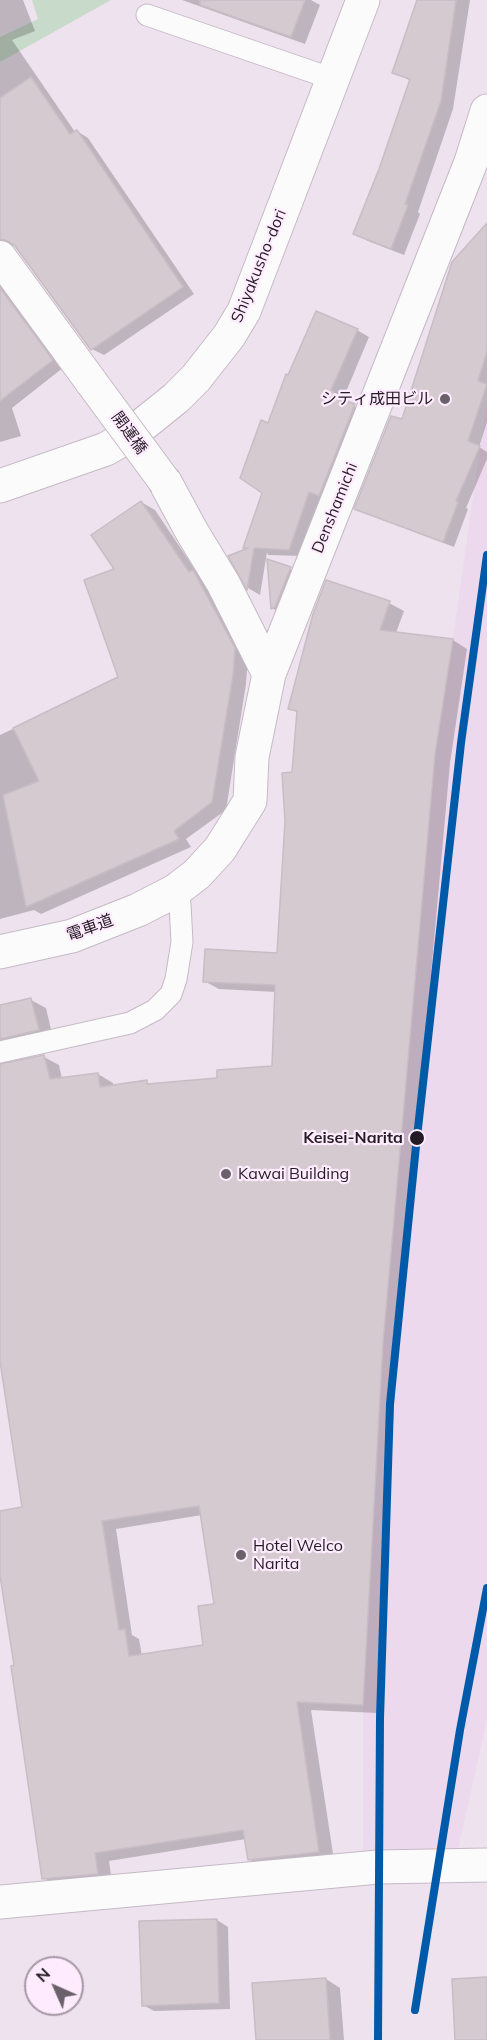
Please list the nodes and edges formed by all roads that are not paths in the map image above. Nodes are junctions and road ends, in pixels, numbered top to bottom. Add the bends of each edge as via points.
1 (363, 0) edge
2 (147, 15) dead end
3 (333, 79) junction
4 (487, 111) edge
5 (0, 257) edge
6 (165, 482) joint
7 (0, 486) edge
8 (269, 674) junction
9 (175, 891) junction
10 (0, 952) edge
11 (0, 1052) edge
12 (487, 1865) edge
13 (0, 1902) edge

1 - 3 street, Shiyakusho-dori
2 - 3 lane
3 - 7 street, Shiyakusho-dori via 244,311 211,361 176,398 106,449
4 - 8 street, Denshamichi via 459,193
5 - 6 street, 開運橋, bridge
6 - 8 street
8 - 9 street, Denshamichi via 252,758 250,801 220,849
9 - 10 street, 電車道 via 72,936
9 - 11 lane via 180,904 182,942 176,979 171,994 155,1010 130,1023
12 - 13 street via 378,1867

